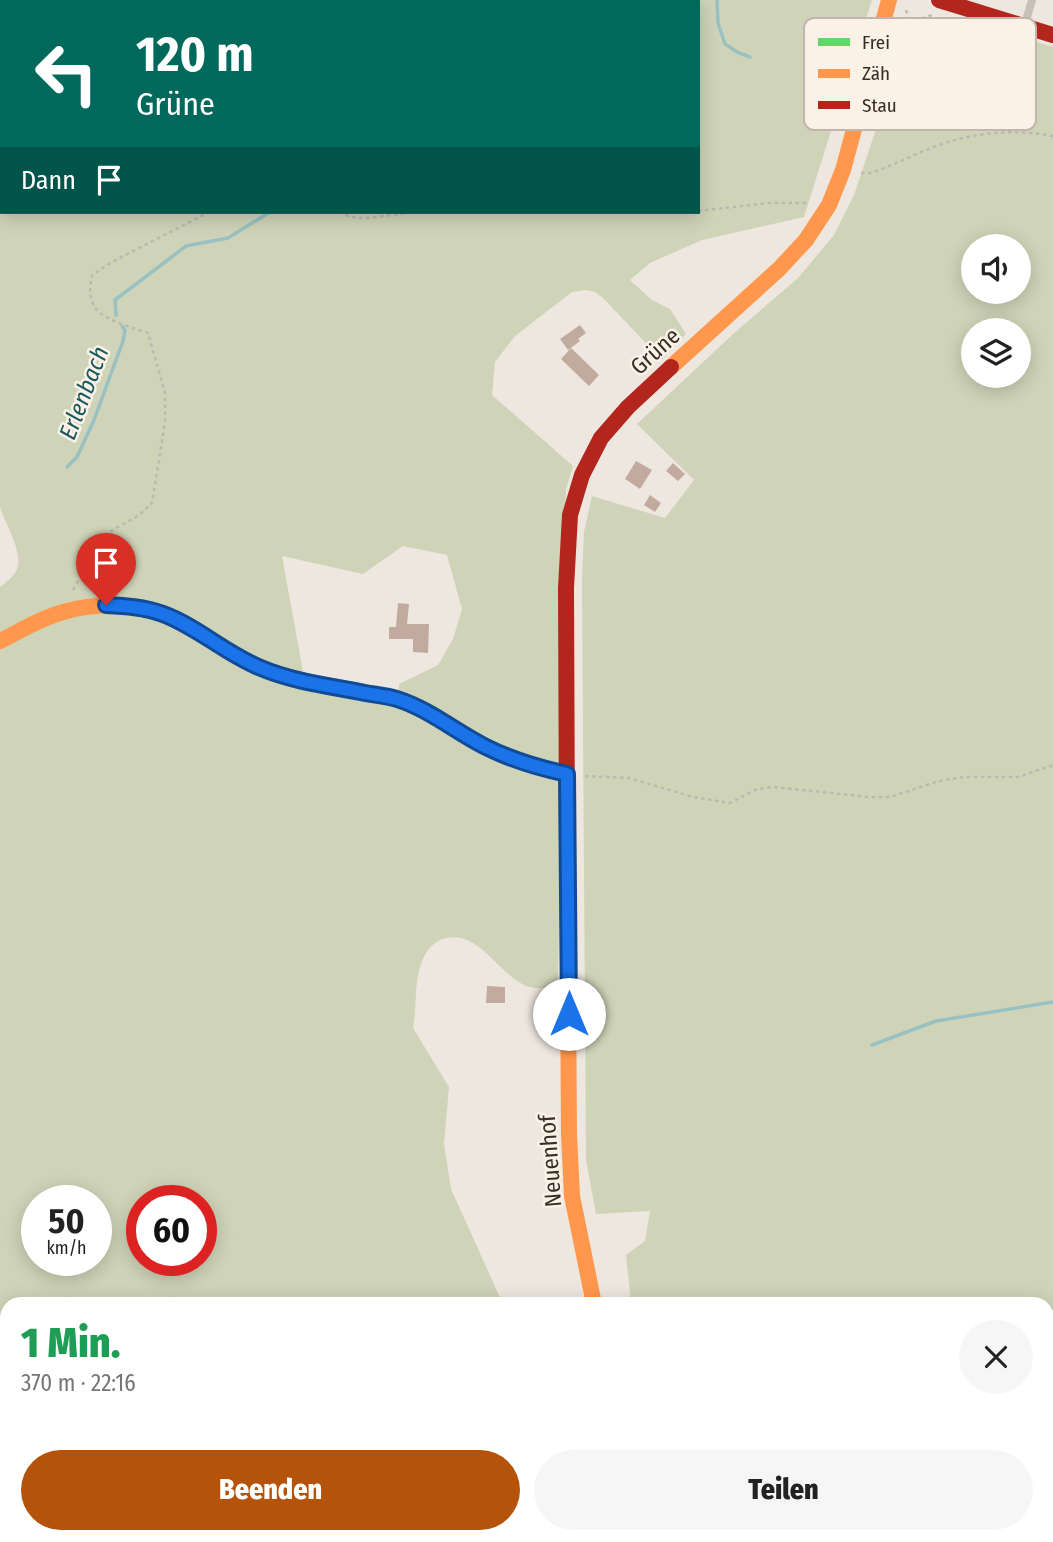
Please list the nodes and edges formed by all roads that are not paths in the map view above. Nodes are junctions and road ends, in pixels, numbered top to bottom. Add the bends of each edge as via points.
1 (889, 0) edge
2 (940, 0) edge
3 (1032, 0) edge
4 (884, 18) edge
5 (998, 18) edge
6 (1026, 18) edge
7 (1036, 30) edge
8 (1053, 35) edge
9 (854, 130) edge
10 (0, 641) edge
11 (567, 774) junction
12 (569, 1014) joint
13 (593, 1297) edge

1 - 4 main road, Grüne
2 - 5 main road
3 - 6 lane
7 - 8 main road
9 - 11 main road, Grüne via 828,205 806,240 628,407 601,438 582,475 570,515 566,588
10 - 11 main road via 62,612 106,605 155,611 260,668 398,700 512,759
11 - 12 main road, Grüne
12 - 13 main road, Neuenhof via 572,1196

